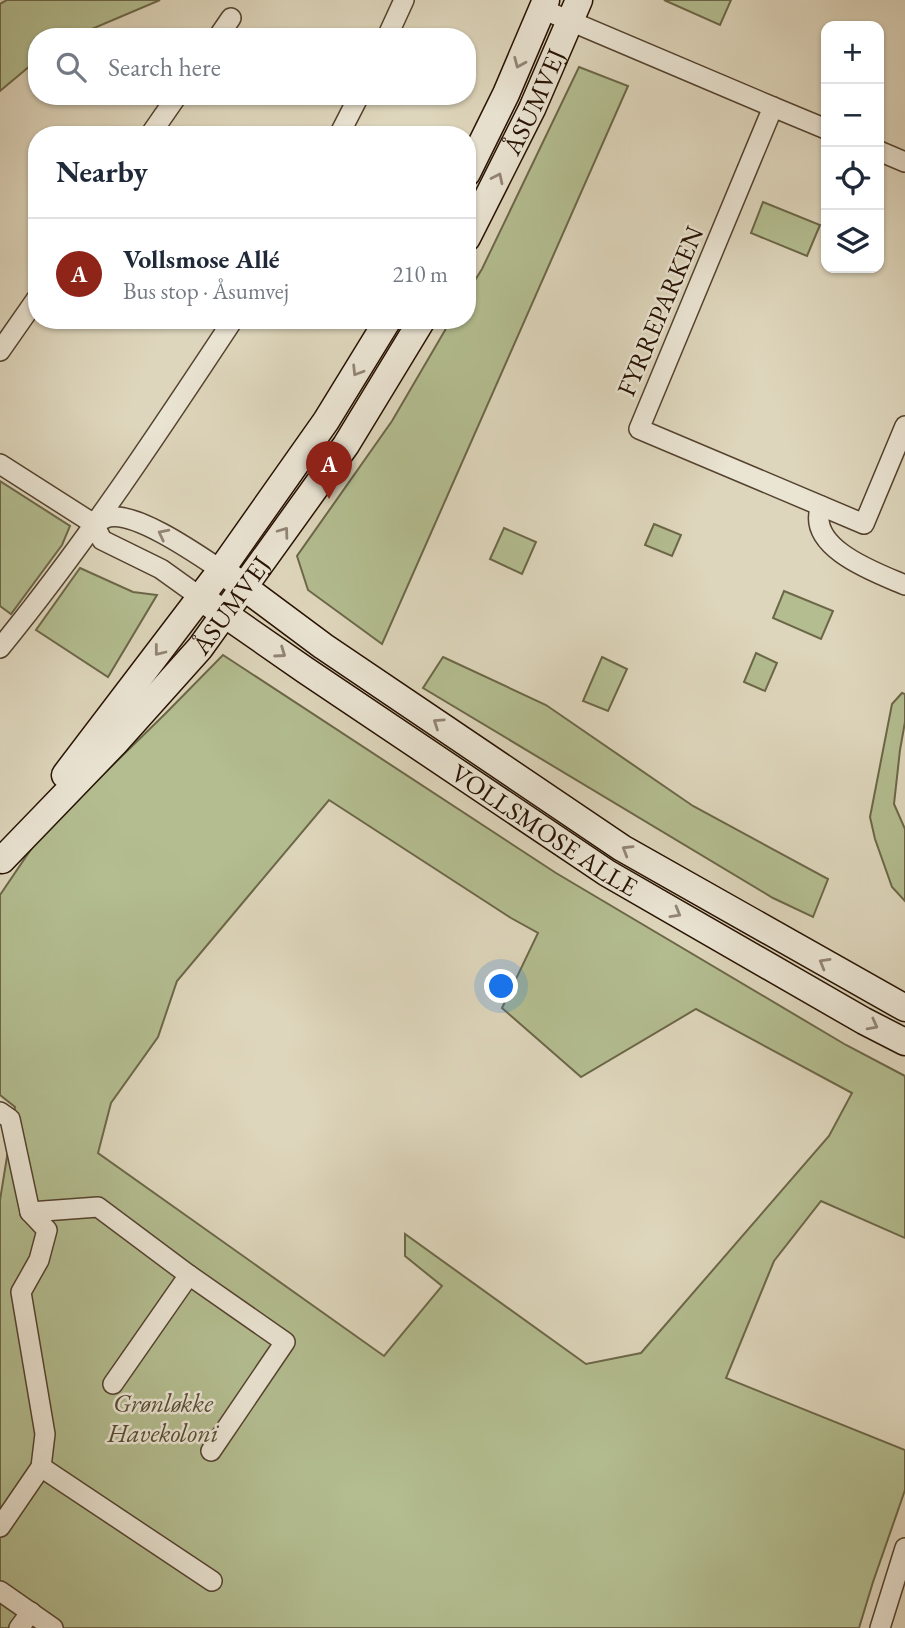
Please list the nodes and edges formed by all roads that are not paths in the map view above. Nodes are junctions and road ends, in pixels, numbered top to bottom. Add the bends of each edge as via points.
1 (404, 0) edge
2 (544, 5) edge
3 (574, 10) edge
4 (231, 18) dead end
5 (224, 28) edge
6 (391, 28) edge
7 (171, 105) edge
8 (354, 105) edge
9 (773, 107) junction
10 (156, 126) edge
11 (344, 126) edge
12 (821, 128) edge
13 (884, 153) edge
14 (476, 155) edge
15 (905, 162) edge
16 (476, 221) edge
17 (28, 311) edge
18 (227, 329) edge
19 (382, 329) edge
20 (417, 329) edge
21 (0, 351) edge
22 (905, 426) edge
23 (0, 464) edge
24 (821, 506) junction
25 (94, 524) junction
26 (221, 570) junction
27 (905, 585) edge
28 (244, 587) junction
29 (200, 597) junction
30 (225, 614) junction
31 (4, 637) edge
32 (1, 862) edge
33 (905, 1008) edge
34 (905, 1042) edge
35 (0, 1112) edge
36 (30, 1212) junction
37 (189, 1275) junction
38 (113, 1384) dead end
39 (211, 1451) dead end
40 (41, 1467) junction
41 (0, 1527) edge
42 (905, 1548) edge
43 (212, 1581) dead end
44 (0, 1591) edge
45 (25, 1620) edge
46 (53, 1628) edge
47 (880, 1628) edge

1 - 6 street
2 - 3 street
2 -> 14 street, ÅSUMVEJ
3 - 9 street
16 -> 3 street, ÅSUMVEJ via 532,109
4 - 5 street
7 - 10 street
8 - 11 street
9 - 12 street
9 - 24 street, FYRREPARKEN via 639,429
13 - 15 street
17 - 21 street
18 - 25 street
19 -> 26 street, ÅSUMVEJ via 326,421
28 -> 20 street, ÅSUMVEJ via 346,446
22 - 24 street, FYRREPARKEN via 864,524
23 - 25 street, ÅSUMVEJ
24 - 27 street via 822,531 838,551
26 -> 25 street, ÅSUMVEJ via 181,543 128,519 110,517
25 - 29 street, ÅSUMVEJ via 102,540 161,569
25 - 31 street
26 - 28 street, VOLLSMOSE ALLE
26 - 29 street, ÅSUMVEJ
28 - 30 street, ÅSUMVEJ
33 -> 28 street, VOLLSMOSE ALLE via 622,848 323,646
29 - 30 street, VOLLSMOSE ALLE
29 -> 32 street, ÅSUMVEJ
30 - 32 street, ÅSUMVEJ via 125,732
30 -> 34 street, VOLLSMOSE ALLE via 607,873
35 - 36 street via 10,1119
36 - 37 street via 99,1207
36 - 40 street via 47,1230 39,1260 21,1292 45,1434
37 - 38 street
37 - 39 street via 285,1342
40 - 41 street
40 - 43 street
42 - 47 street
44 - 45 street
45 - 46 street

